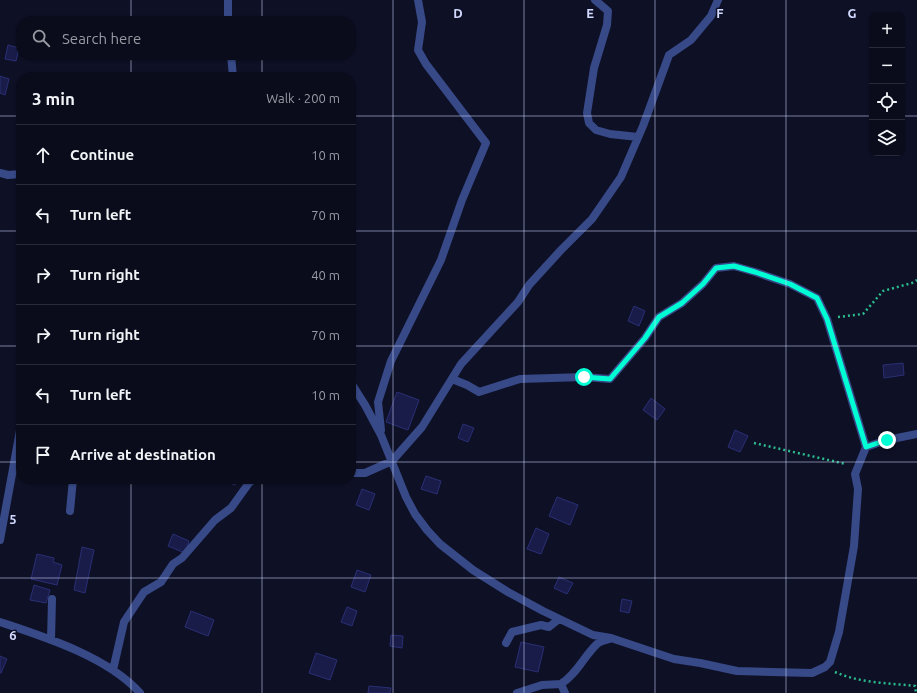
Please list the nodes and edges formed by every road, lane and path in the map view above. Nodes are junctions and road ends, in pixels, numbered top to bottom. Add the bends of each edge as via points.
1 (228, 0) edge
2 (418, 0) edge
3 (595, 0) edge
4 (718, 0) edge
5 (228, 16) edge
6 (231, 60) edge
7 (233, 72) edge
8 (638, 137) junction
9 (0, 173) edge
10 (16, 174) edge
11 (917, 280) edge
12 (827, 319) junction
13 (452, 379) junction
14 (356, 390) edge
15 (917, 434) edge
16 (381, 435) junction
17 (754, 443) dead end
18 (866, 447) junction
19 (16, 452) edge
20 (392, 461) junction
21 (859, 466) junction
22 (356, 473) edge
23 (73, 484) edge
24 (248, 484) edge
25 (70, 511) dead end
26 (0, 540) edge
27 (52, 599) dead end
28 (559, 619) junction
29 (0, 622) edge
30 (611, 638) junction
31 (51, 640) junction
32 (506, 643) dead end
33 (825, 667) junction
34 (113, 670) junction
35 (561, 684) junction
36 (916, 686) edge
37 (140, 693) edge
38 (517, 693) edge
39 (566, 693) edge
40 (916, 693) edge

1 - 5 street
2 - 16 street via 422,22 418,50 486,143 462,200 442,260 391,360 378,402
3 - 8 street via 608,11 607,25 594,68 587,113 589,123 596,130 610,134
4 - 8 street via 710,16 691,40 669,55
6 - 7 street
8 - 13 street via 621,177 592,219 529,285 518,302 461,364
9 - 10 street
11 - 12 path via 883,290 863,314
12 - 13 street via 817,298 790,284 734,266 716,268 682,303 659,317 645,338 610,379 520,379 480,392
12 - 18 street
13 - 20 street via 422,427
14 - 16 street
15 - 18 street
16 - 20 street
17 - 21 path
18 - 21 street
19 - 26 street
20 - 22 street via 366,473
20 - 28 street via 415,514 440,544 484,577
21 - 33 street via 855,474 858,489 854,546 843,612 830,662
23 - 25 street
24 - 34 street via 231,508 215,520 182,558 173,564 161,582 144,592 124,622
27 - 31 street
28 - 30 street via 593,635
28 - 32 street via 549,627 541,625 512,632
29 - 31 street
30 - 33 street via 674,659 737,671 812,673
30 - 35 street via 598,643 569,679
31 - 34 street
33 - 36 path via 843,676
34 - 37 street
35 - 38 street via 542,685
35 - 39 street
36 - 40 path

